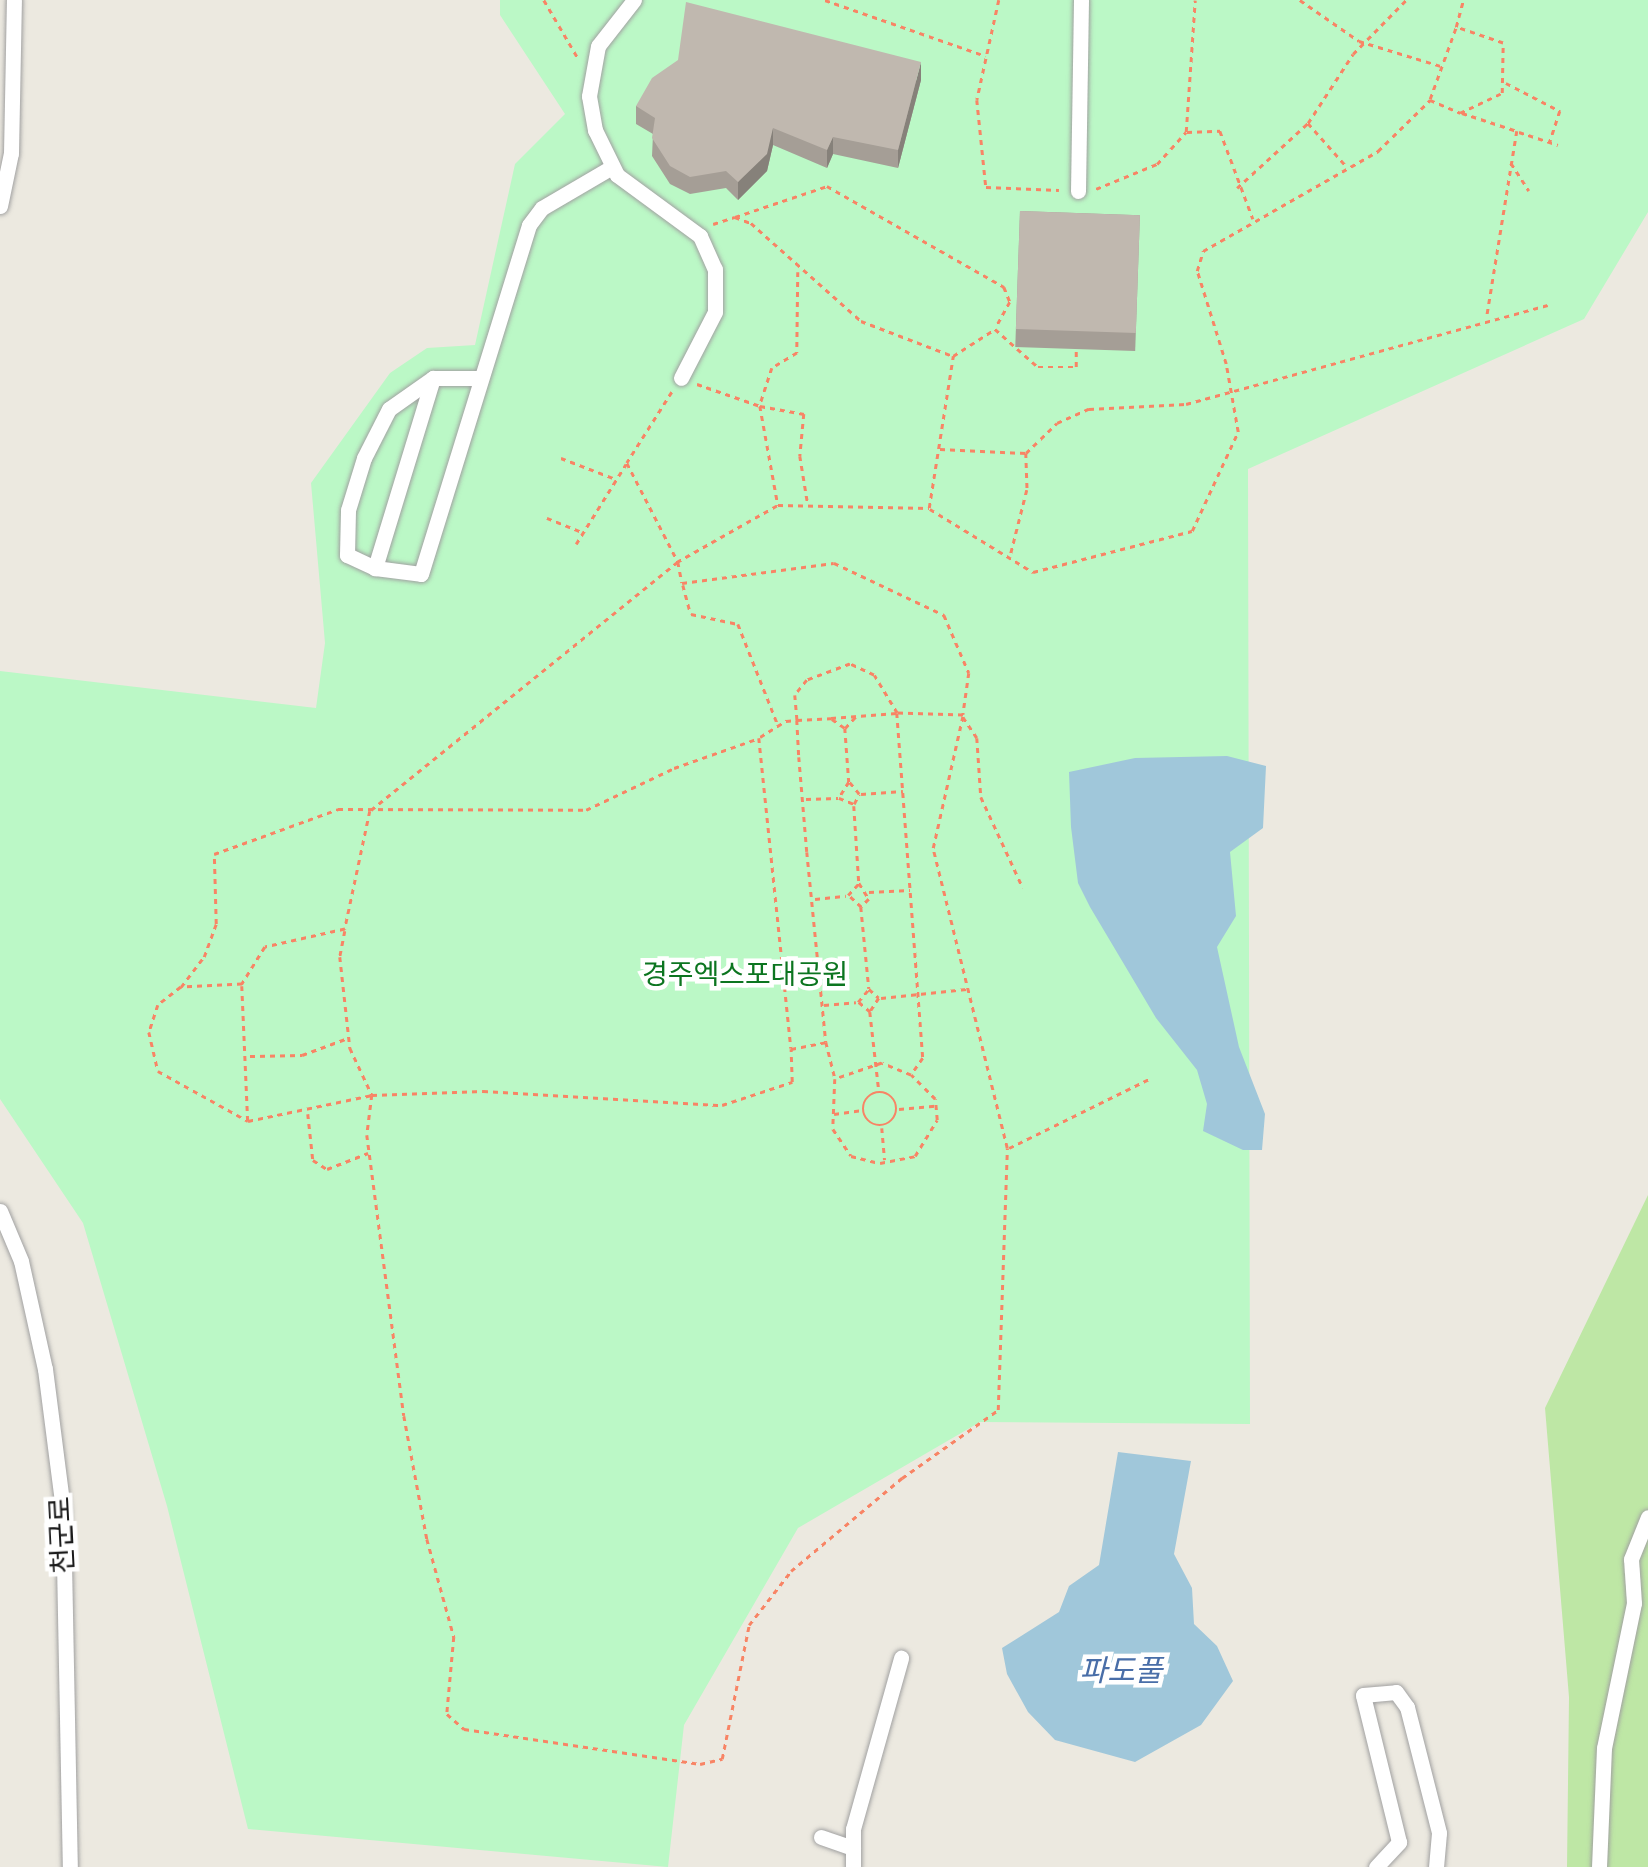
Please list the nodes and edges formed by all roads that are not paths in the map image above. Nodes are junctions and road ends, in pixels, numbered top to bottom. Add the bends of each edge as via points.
1 (14, 0) edge
2 (634, 0) edge
3 (1081, 0) edge
4 (612, 168) junction
5 (1078, 191) road end
6 (0, 206) edge
7 (433, 378) junction
8 (478, 378) junction
9 (681, 378) road end
10 (375, 568) junction
11 (0, 1211) edge
12 (1648, 1517) edge
13 (902, 1658) dead end
14 (821, 1837) dead end
15 (854, 1848) junction
16 (70, 1867) edge
17 (854, 1867) edge
18 (1376, 1867) edge
19 (1436, 1867) edge
20 (1599, 1867) edge

1 - 6 street via 11,152
2 - 4 street via 598,46 592,70 595,130
3 - 5 street
4 - 8 street via 542,208 528,225
4 - 9 street via 635,193 692,230 715,269 708,328
7 - 8 street
7 - 10 street
7 - 10 street via 389,408 348,510 347,556
8 - 10 street via 421,574
11 - 16 street, 천군로 via 21,1261 45,1369 63,1510
12 - 20 street via 1631,1560 1634,1603 1604,1748
13 - 15 street
14 - 15 street
15 - 17 street
18 - 19 street via 1399,1842 1363,1695 1396,1692 1407,1707 1439,1833

